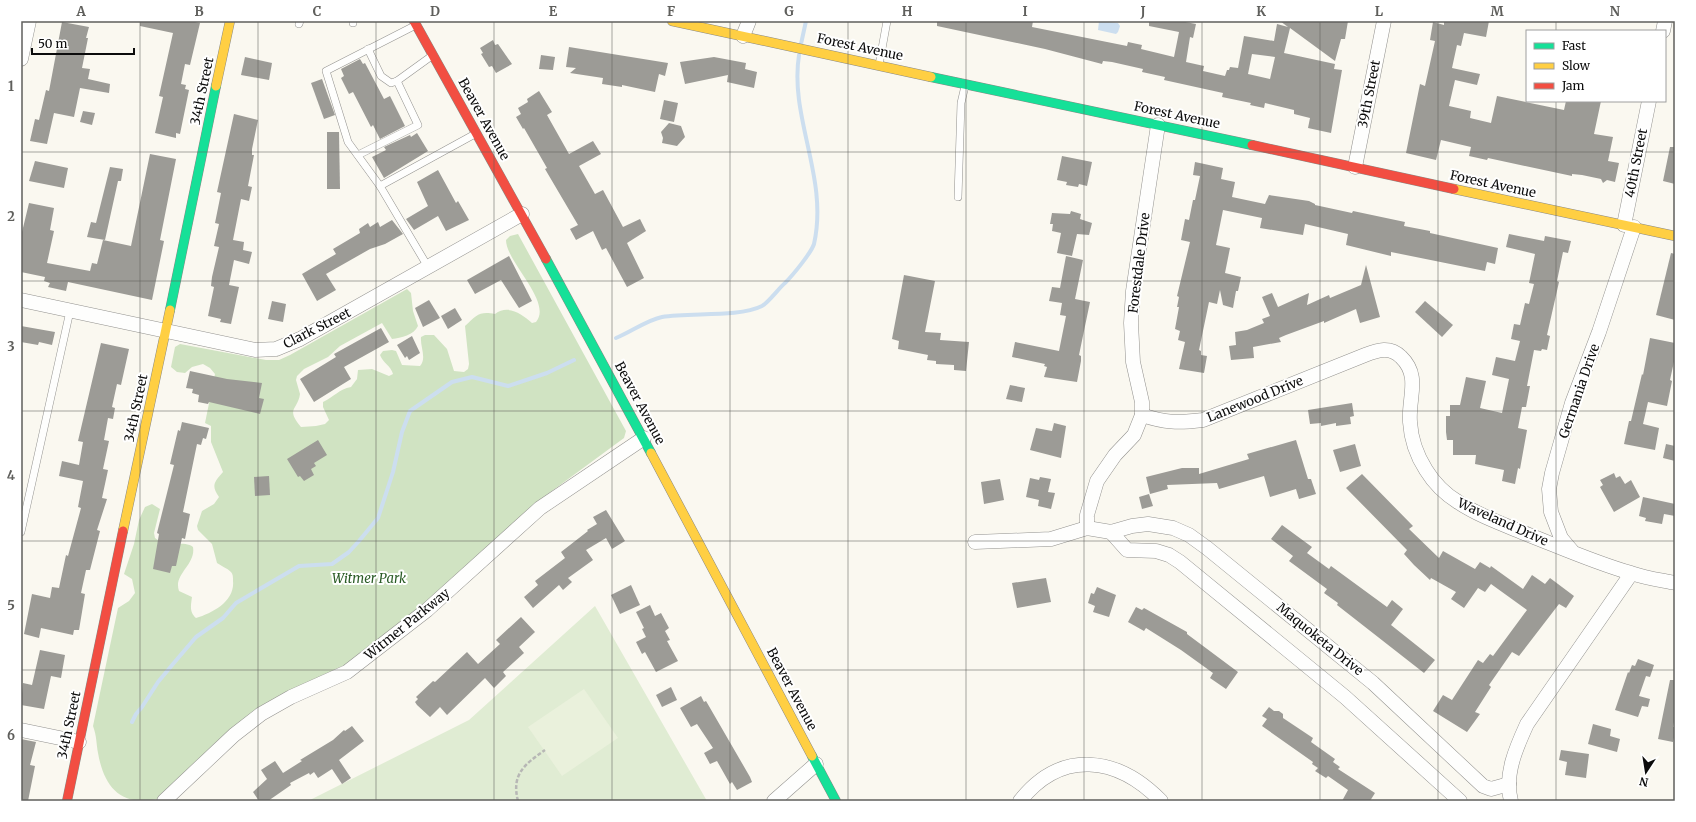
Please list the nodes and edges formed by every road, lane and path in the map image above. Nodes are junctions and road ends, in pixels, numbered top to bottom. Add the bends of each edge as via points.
1 (29, 21) edge
2 (230, 21) edge
3 (672, 21) edge
4 (749, 21) edge
5 (887, 21) edge
6 (1384, 21) edge
7 (415, 23) edge
8 (743, 36) junction
9 (368, 49) junction
10 (433, 55) junction
11 (21, 59) edge
12 (879, 65) junction
13 (397, 81) junction
14 (966, 83) junction
15 (1649, 102) edge
16 (1158, 125) junction
17 (477, 133) junction
18 (358, 155) junction
19 (1355, 167) junction
20 (380, 186) junction
21 (958, 197) dead end
22 (522, 214) junction
23 (1629, 226) junction
24 (1675, 236) edge
25 (428, 267) junction
26 (21, 300) edge
27 (70, 310) junction
28 (166, 332) junction
29 (1365, 355) joint
30 (1142, 415) junction
31 (644, 438) junction
32 (1087, 528) junction
33 (21, 532) edge
34 (1111, 532) junction
35 (975, 542) dead end
36 (1574, 552) junction
37 (1631, 574) junction
38 (1675, 583) edge
39 (21, 730) edge
40 (79, 742) junction
41 (545, 750) dead end
42 (816, 764) junction
43 (1509, 784) junction
44 (67, 801) edge
45 (164, 801) edge
46 (518, 801) edge
47 (774, 801) edge
48 (836, 801) edge
49 (1020, 801) edge
50 (1161, 801) edge
51 (1460, 801) edge
52 (1511, 801) edge

1 - 11 street
2 - 28 street, 34th Street
3 - 8 street, Forest Avenue
4 - 8 street
5 - 12 lane
6 - 19 street, 39th Street
7 - 9 lane
7 - 10 street, Beaver Avenue
8 - 12 street, Forest Avenue
9 - 13 lane via 381,76 391,83
9 - 18 lane via 326,71 348,142
10 - 13 lane
10 - 17 street, Beaver Avenue
12 - 14 street, Forest Avenue
13 - 18 lane via 418,125
14 - 16 street, Forest Avenue
14 - 21 lane via 961,102
15 - 23 street, 40th Street
16 - 19 street, Forest Avenue
16 - 30 street, Forestdale Drive via 1133,291 1131,323
17 - 20 lane
17 - 22 street, Beaver Avenue
18 - 20 lane
19 - 23 street, Forest Avenue
20 - 25 lane
22 - 25 street, Clark Street
22 - 31 street, Beaver Avenue
23 - 24 street, Forest Avenue
23 - 36 street, Germania Drive via 1600,332 1572,403 1549,489 1551,512 1561,538
25 - 28 street, Clark Street via 300,340 276,349 255,350
26 - 27 street, Clark Street
27 - 28 street, Clark Street
27 - 33 lane
28 - 40 street, 34th Street
29 - 30 street, Lanewood Drive via 1203,420 1176,423 1158,421
29 - 36 street, Waveland Drive via 1380,349 1389,350 1398,353 1409,364 1413,382 1410,422 1416,451 1439,488 1468,508
30 - 32 street, Forestdale Drive via 1134,435 1097,480 1087,515
31 - 42 street, Beaver Avenue
31 - 45 street, Witmer Parkway via 540,508 427,610 347,672 291,697 234,735
32 - 34 street, Maquoketa Drive
32 - 35 street, Maquoketa Drive via 1051,539
34 - 43 street, Maquoketa Drive via 1148,524 1173,528 1188,535 1373,683 1483,786 1491,789
34 - 51 street via 1128,550 1156,551 1180,562 1345,697
36 - 37 street, Waveland Drive
37 - 38 street, Waveland Drive
37 - 43 street via 1527,724 1515,751
39 - 40 street
40 - 44 street, 34th Street
41 - 46 path via 527,762 521,770 517,779
42 - 47 street
42 - 48 street, Beaver Avenue
43 - 52 street
49 - 50 street via 1030,788 1059,769 1092,764 1125,773

